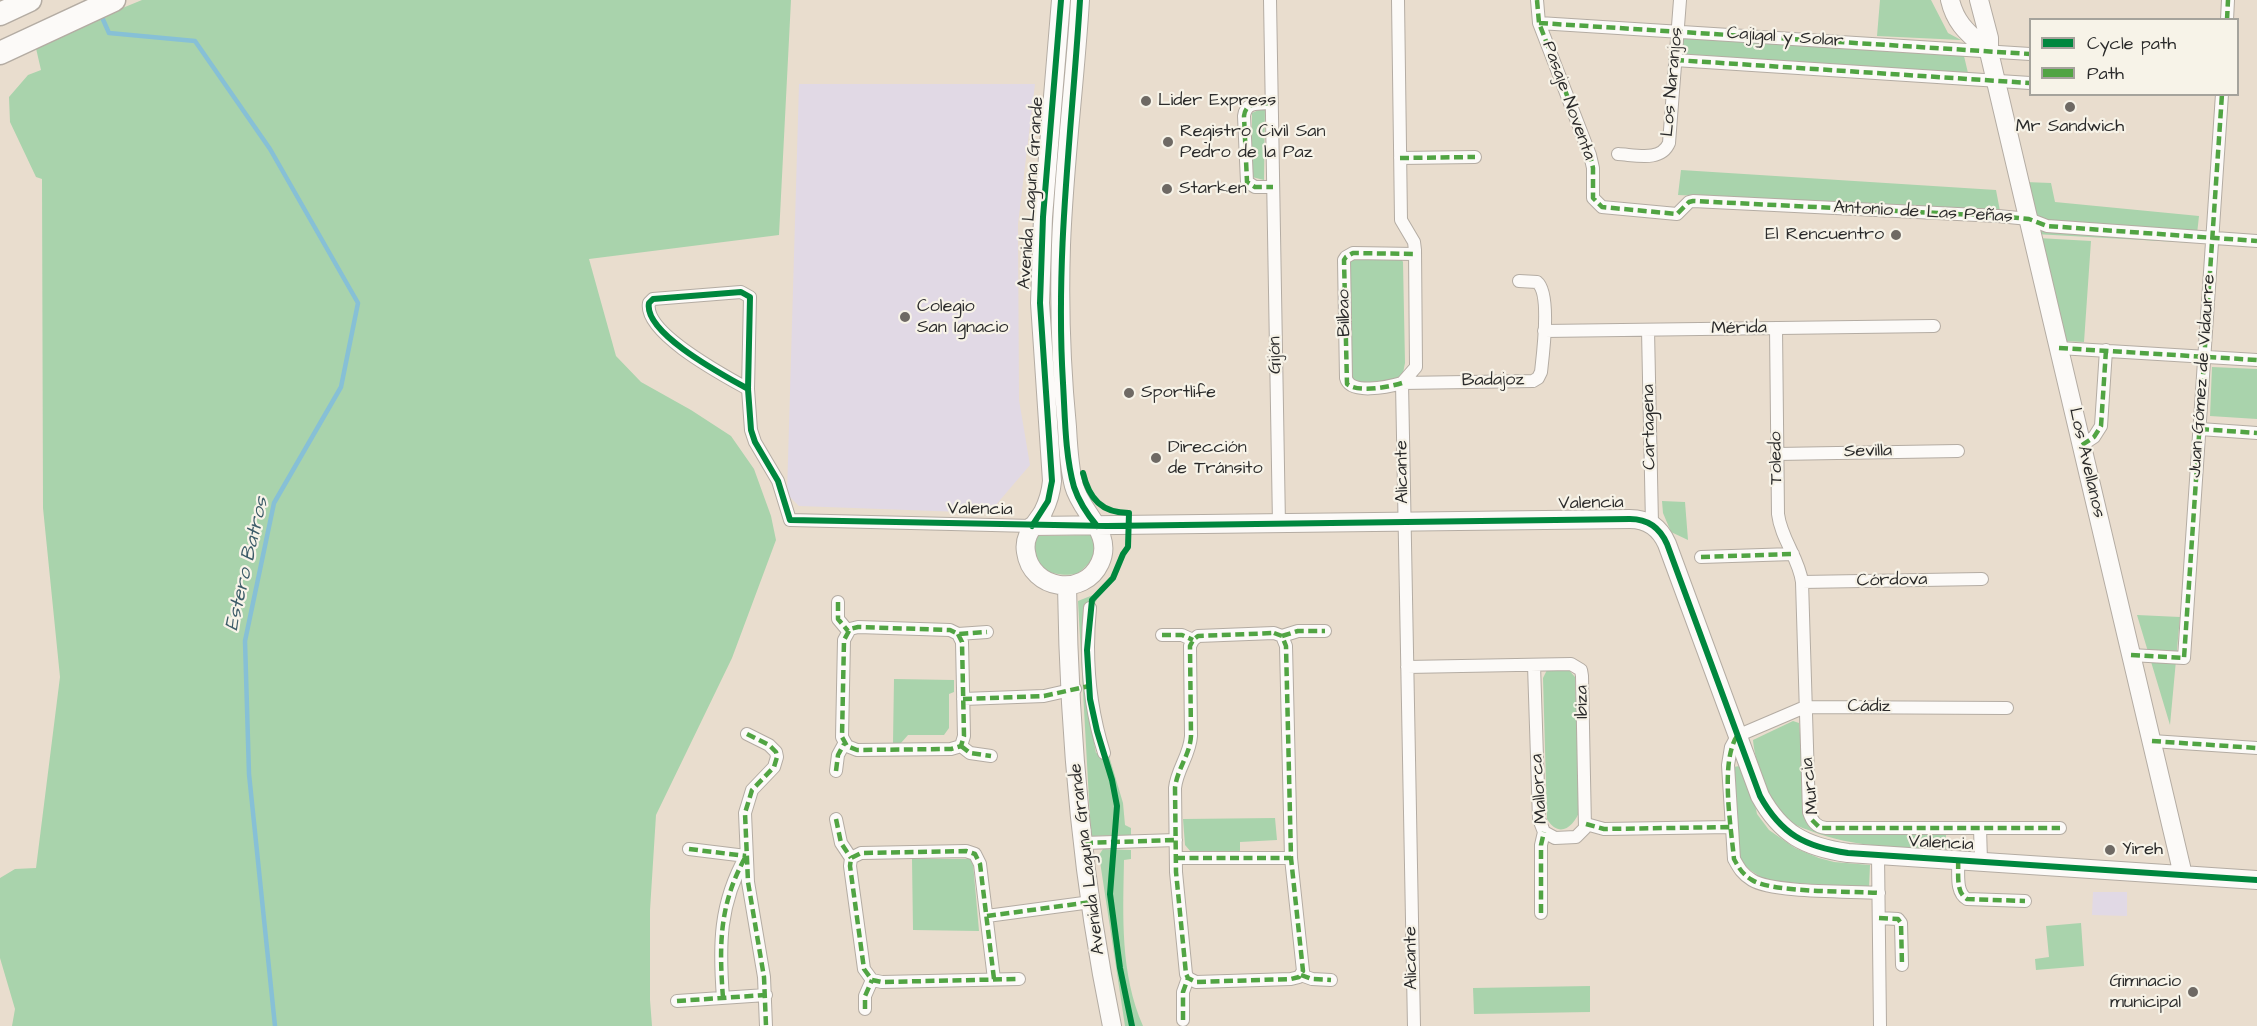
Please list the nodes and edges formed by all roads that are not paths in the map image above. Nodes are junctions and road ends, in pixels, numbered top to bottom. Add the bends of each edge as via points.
1 (30, 0) edge
2 (114, 0) edge
3 (1061, 0) edge
4 (1080, 0) edge
5 (1270, 0) edge
6 (1398, 0) edge
7 (1537, 0) edge
8 (1680, 0) edge
9 (1950, 0) edge
10 (1979, 0) edge
11 (2228, 0) edge
12 (0, 14) edge
13 (2227, 18) edge
14 (1539, 22) junction
15 (1678, 31) junction
16 (1989, 52) junction
17 (0, 53) edge
18 (2029, 54) edge
19 (1676, 60) junction
20 (1996, 81) junction
21 (2029, 83) edge
22 (2222, 96) edge
23 (1272, 103) junction
24 (1618, 153) dead end
25 (1475, 157) dead end
26 (1400, 158) junction
27 (1273, 187) junction
28 (1595, 202) joint
29 (2029, 219) junction
30 (2213, 238) junction
31 (2257, 241) edge
32 (1415, 254) junction
33 (1519, 281) dead end
34 (1934, 326) dead end
35 (1776, 328) junction
36 (1648, 330) junction
37 (1544, 331) junction
38 (2059, 348) junction
39 (2106, 350) junction
40 (2205, 357) junction
41 (2257, 360) edge
42 (1402, 383) junction
43 (748, 389) junction
44 (2200, 429) junction
45 (2257, 433) edge
46 (2082, 445) junction
47 (1958, 451) dead end
48 (1778, 454) junction
49 (1404, 522) junction
50 (1279, 524) junction
51 (1652, 524) junction
52 (1032, 526) junction
53 (1097, 526) junction
54 (1793, 554) junction
55 (1701, 557) dead end
56 (1982, 579) dead end
57 (1802, 582) junction
58 (1067, 586) junction
59 (838, 602) dead end
60 (1090, 608) dead end
61 (848, 631) junction
62 (1325, 631) dead end
63 (987, 632) dead end
64 (958, 633) junction
65 (1162, 635) dead end
66 (1282, 636) junction
67 (1193, 640) junction
68 (2132, 655) junction
69 (1534, 665) junction
70 (1407, 667) junction
71 (1089, 686) junction
72 (1070, 690) junction
73 (963, 699) junction
74 (1805, 707) junction
75 (2007, 708) dead end
76 (747, 734) dead end
77 (1737, 736) junction
78 (2152, 741) junction
79 (844, 744) junction
80 (961, 746) junction
81 (2257, 748) edge
82 (1104, 753) dead end
83 (991, 756) dead end
84 (836, 771) dead end
85 (836, 819) dead end
86 (1586, 824) junction
87 (1731, 826) junction
88 (1980, 828) junction
89 (2060, 828) dead end
90 (1544, 832) junction
91 (1176, 840) junction
92 (1084, 843) junction
93 (689, 849) dead end
94 (1878, 855) junction
95 (746, 856) junction
96 (851, 858) junction
97 (1176, 858) junction
98 (1292, 858) junction
99 (1958, 860) junction
100 (1981, 861) junction
101 (2183, 875) junction
102 (2257, 880) edge
103 (1879, 892) junction
104 (2025, 901) dead end
105 (1091, 903) junction
106 (1541, 913) dead end
107 (987, 916) junction
108 (1879, 918) junction
109 (1902, 965) dead end
110 (1301, 975) junction
111 (1188, 978) junction
112 (994, 979) junction
113 (1018, 979) dead end
114 (872, 980) junction
115 (1331, 980) dead end
116 (766, 995) junction
117 (723, 998) junction
118 (677, 1001) dead end
119 (865, 1009) dead end
120 (1183, 1020) dead end
121 (766, 1026) edge
122 (1112, 1026) edge
123 (1413, 1026) edge
124 (1880, 1026) edge

1 - 12 highway
2 - 17 highway
3 - 52 street, Avenida Laguna Grande via 1040,303 1052,482 1048,501
4 - 53 street, Avenida Laguna Grande via 1063,216 1060,320 1074,485 1082,506
5 - 23 street, Gijón
6 - 26 street
7 - 14 street, Pasaje Noventa
8 - 15 street, Los Naranjos
9 - 16 street via 1959,24
10 - 16 street, Los Avellanos
11 - 13 street
14 - 15 street, Cajigal y Solar
14 - 28 street, Pasaje Noventa via 1590,155
15 - 16 street, Cajigal y Solar
15 - 19 street, Los Naranjos
16 - 18 street, Cajigal y Solar
16 - 20 street, Los Avellanos
19 - 20 street, Cajigal y Solar
19 - 24 street, Los Naranjos via 1667,148 1652,156
20 - 21 street, Cajigal y Solar
20 - 29 street, Los Avellanos
22 - 30 street, Juan Gómez de Vidaurre
23 - 27 street, Gijón
23 - 27 street via 1251,105 1244,116 1247,182 1255,187
25 - 26 street
26 - 32 street via 1401,220 1414,242
27 - 50 street, Gijón
28 - 29 street, Antonio de Las Peñas via 1602,207 1677,214 1694,201
29 - 30 street, Antonio de Las Peñas via 2048,226
29 - 38 street, Los Avellanos
30 - 31 street, Antonio de Las Peñas
30 - 40 street, Juan Gómez de Vidaurre
32 - 42 street via 1416,368
32 - 42 street, Bilbao via 1353,254 1346,257 1344,264 1347,384 1355,388
33 - 37 street, Badajoz via 1537,282 1543,287
34 - 35 street, Mérida
35 - 36 street, Mérida
35 - 48 street, Toledo
36 - 37 street, Mérida
36 - 51 street, Cartagena
37 - 42 street, Badajoz via 1541,372 1533,381
38 - 39 street
38 - 46 street, Los Avellanos
39 - 40 street
39 - 46 street via 2102,426
40 - 41 street
40 - 44 street, Juan Gómez de Vidaurre
42 - 49 street, Alicante
43 - 43 street via 674,342 651,315 651,300 741,292 748,295
43 - 52 street, Valencia via 753,436 778,481 790,520
44 - 45 street
44 - 68 street, Juan Gómez de Vidaurre via 2184,658
46 - 68 street, Los Avellanos
47 - 48 street, Sevilla
48 - 54 street, Toledo via 1779,520
49 - 50 street, Valencia
49 - 51 street, Valencia via 1638,519
49 - 70 street, Alicante
50 - 53 street, Valencia
51 - 77 street, Valencia via 1667,543
52 - 53 street, Valencia
52 - 58 street, Avenida Laguna Grande via 1026,542 1031,567 1051,583
53 - 58 street, Avenida Laguna Grande via 1104,546 1099,566 1083,582
54 - 55 street
54 - 57 street, Toledo
56 - 57 street, Córdova
57 - 74 street, Murcia
58 - 72 street, Avenida Laguna Grande
59 - 61 street via 838,619
60 - 71 street, Avenida Laguna Grande
61 - 64 street via 858,627
61 - 79 street via 844,640
62 - 66 street via 1298,631
63 - 64 street
64 - 73 street via 962,642
65 - 67 street via 1182,635
66 - 67 street via 1214,635
66 - 98 street via 1286,646
67 - 91 street via 1190,749 1176,781
68 - 78 street, Los Avellanos
69 - 70 street, Ibiza
69 - 86 street, Ibiza via 1571,664 1582,673
69 - 90 street, Mallorca via 1539,819
70 - 123 street, Alicante
71 - 72 street
71 - 82 street, Avenida Laguna Grande
72 - 73 street via 1044,696
72 - 92 street, Avenida Laguna Grande
73 - 80 street
74 - 75 street, Cádiz
74 - 77 street, Cádiz
74 - 88 street, Murcia via 1809,812 1820,828
76 - 95 street via 769,745 777,758 746,804
77 - 87 street via 1729,756
77 - 94 street, Valencia via 1760,795 1779,824 1802,841 1830,851
78 - 81 street
78 - 101 street, Los Avellanos
79 - 80 street via 856,750
79 - 84 street
80 - 83 street via 970,753
85 - 96 street via 841,843
86 - 87 street via 1604,828
86 - 90 street via 1576,837 1555,838
87 - 103 street via 1734,859 1741,872 1754,881 1772,888
88 - 89 street, Murcia
88 - 100 street
90 - 106 street, Mallorca via 1540,851
91 - 92 street
91 - 97 street
92 - 105 street, Avenida Laguna Grande
93 - 95 street
94 - 99 street, Valencia
94 - 103 street
95 - 116 street
95 - 117 street via 730,887 723,915
96 - 107 street via 861,853 971,852 979,861
96 - 114 street via 864,969
97 - 98 street
97 - 111 street
98 - 110 street via 1304,964
99 - 100 street, Valencia
99 - 104 street via 1962,896
100 - 101 street, Valencia
101 - 102 street, Valencia
103 - 108 street
105 - 107 street
105 - 122 street, Avenida Laguna Grande
107 - 112 street
108 - 109 street via 1898,919 1901,923
108 - 124 street
110 - 111 street via 1292,979 1208,982
110 - 115 street
111 - 120 street via 1183,992
112 - 113 street
112 - 114 street
114 - 119 street
116 - 117 street
116 - 121 street
117 - 118 street

